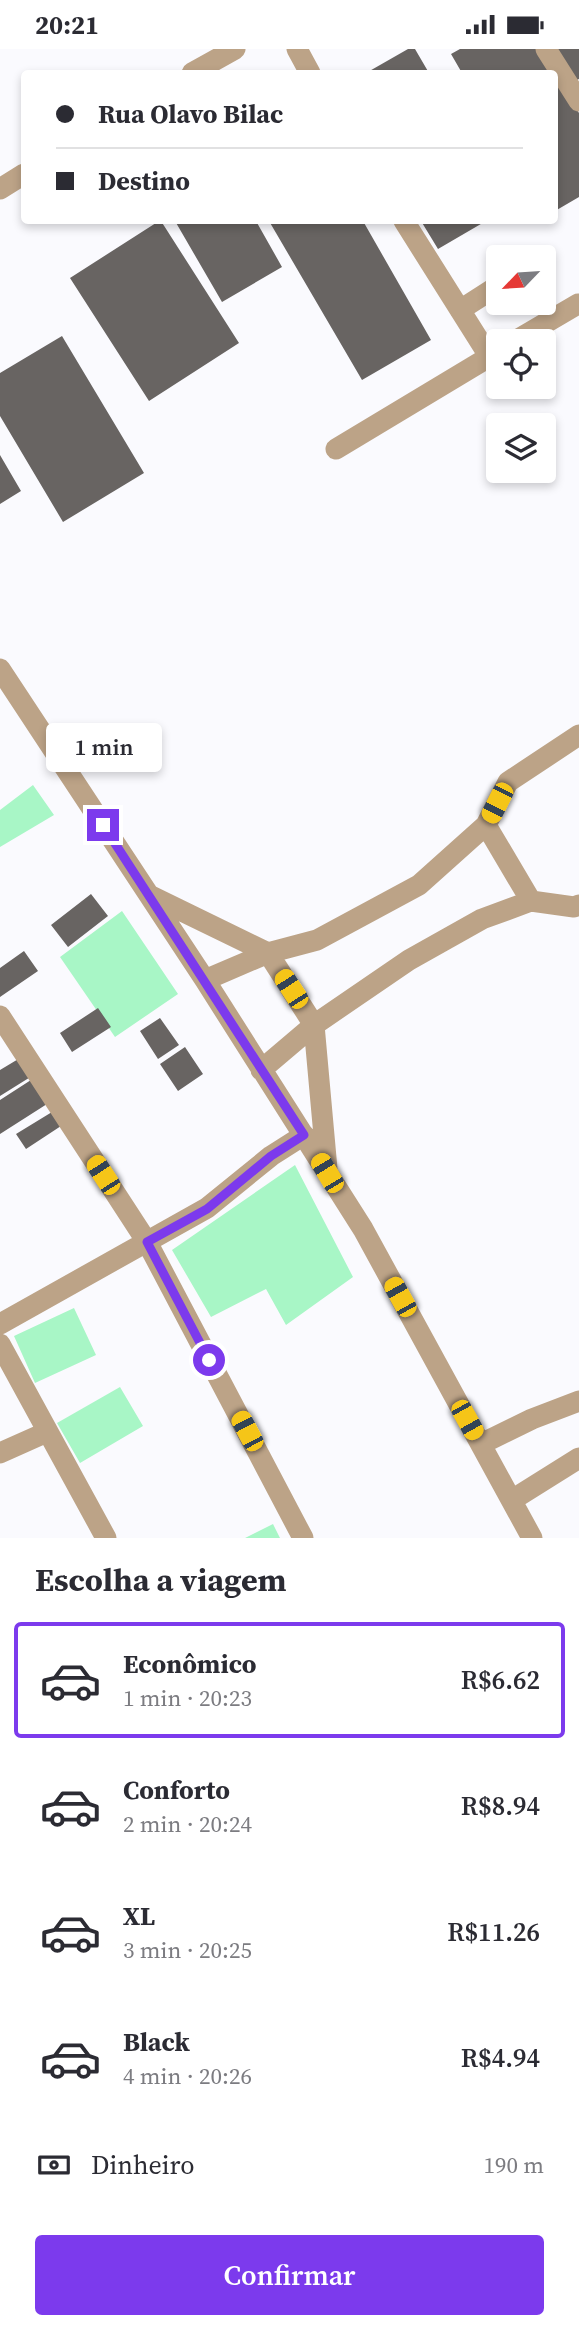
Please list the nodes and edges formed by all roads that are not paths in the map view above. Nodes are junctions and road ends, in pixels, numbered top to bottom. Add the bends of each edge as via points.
1 (234, 49) edge
2 (546, 49) edge
3 (197, 70) edge
4 (578, 98) edge
5 (21, 176) edge
6 (0, 189) edge
7 (406, 224) edge
8 (486, 293) edge
9 (578, 304) edge
10 (460, 310) junction
11 (535, 329) edge
12 (486, 343) edge
13 (486, 358) edge
14 (336, 449) dead end
15 (0, 669) edge
16 (579, 735) edge
17 (486, 825) junction
18 (149, 895) junction
19 (531, 901) junction
20 (579, 905) edge
21 (268, 953) junction
22 (205, 980) junction
23 (0, 1016) edge
24 (314, 1025) junction
25 (261, 1070) junction
26 (304, 1135) junction
27 (327, 1173) junction
28 (147, 1242) junction
29 (0, 1324) edge
30 (0, 1344) edge
31 (579, 1401) edge
32 (47, 1432) junction
33 (481, 1444) junction
34 (0, 1453) edge
35 (579, 1458) edge
36 (512, 1500) junction
37 (106, 1538) edge
38 (303, 1538) edge
39 (533, 1538) edge

1 - 3 street
2 - 4 street
5 - 6 street
7 - 10 street
8 - 10 street
9 - 11 street
10 - 12 street
13 - 14 street
15 - 18 street
16 - 17 street via 508,782
17 - 19 street
17 - 21 street via 419,885 317,940
18 - 21 street
18 - 22 street
19 - 20 street
19 - 24 street via 482,919 440,942
21 - 22 street
21 - 24 street
22 - 25 street
23 - 28 street
24 - 25 street
24 - 27 street
25 - 26 street
26 - 27 street
26 - 28 street via 207,1209
27 - 33 street via 363,1229
28 - 29 street
28 - 38 street
30 - 32 street
31 - 33 street
32 - 34 street
32 - 37 street
33 - 36 street
35 - 36 street
36 - 39 street

